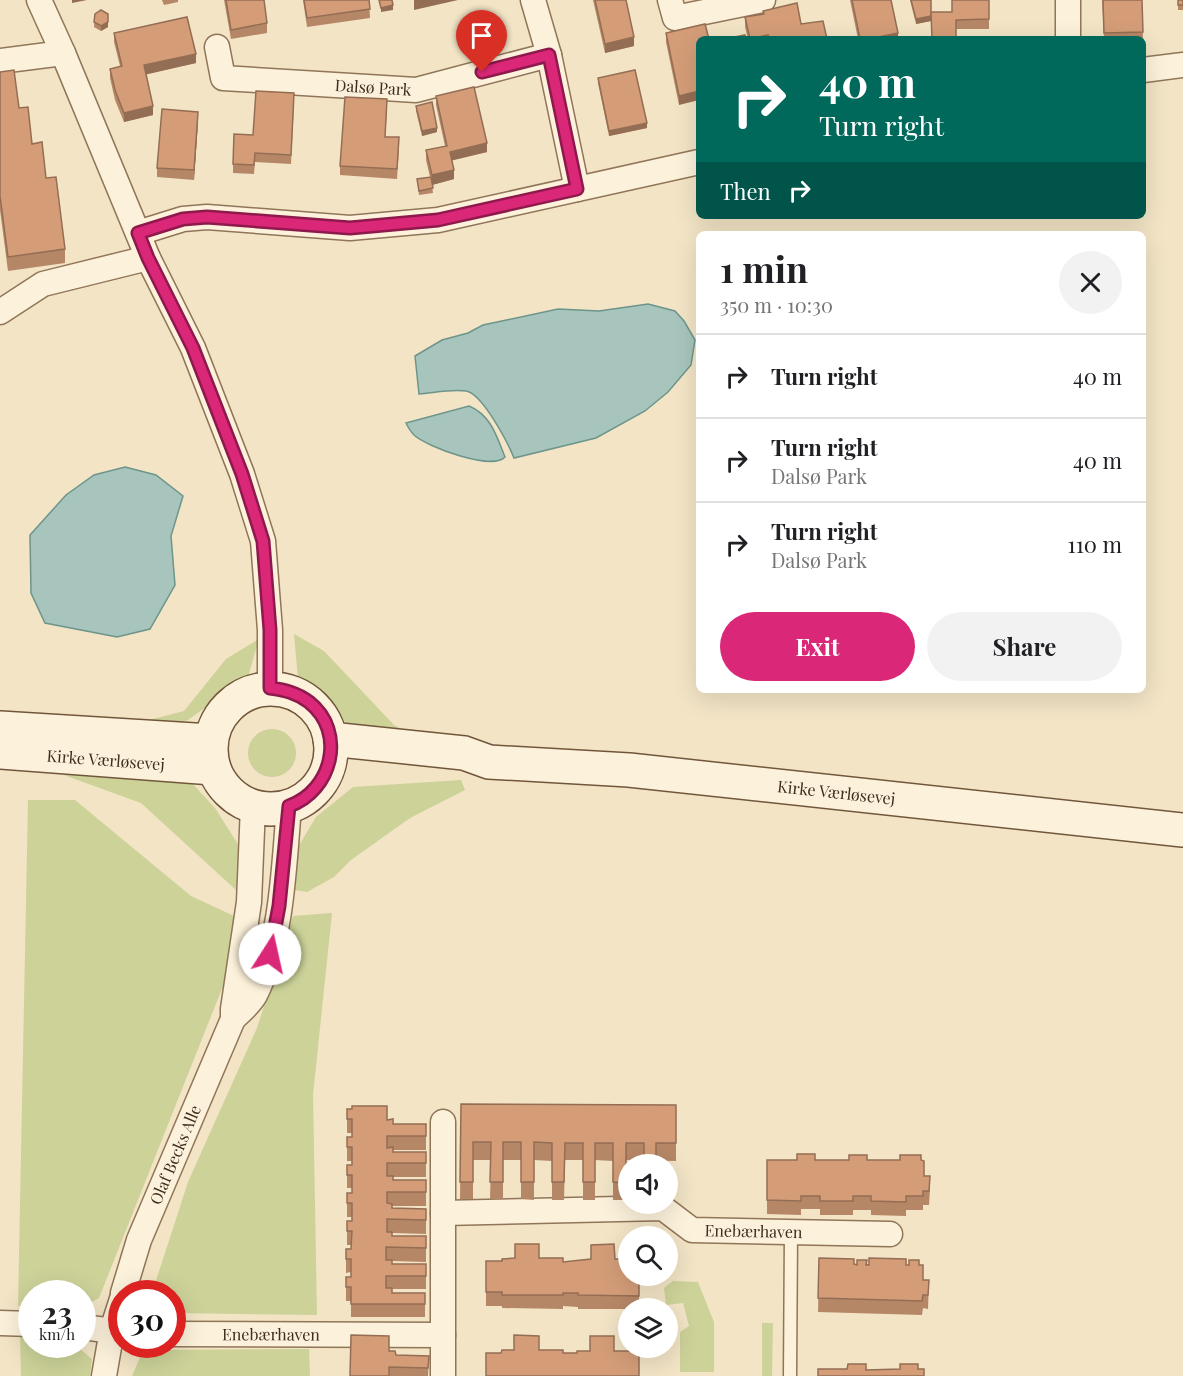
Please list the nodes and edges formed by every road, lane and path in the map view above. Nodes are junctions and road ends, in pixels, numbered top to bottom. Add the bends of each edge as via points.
1 (39, 0) edge
2 (533, 0) edge
3 (670, 0) edge
4 (763, 0) edge
5 (1068, 0) edge
6 (1068, 36) edge
7 (217, 47) dead end
8 (63, 53) junction
9 (549, 55) junction
10 (0, 61) edge
11 (1183, 65) edge
12 (1146, 70) edge
13 (696, 163) edge
14 (577, 189) junction
15 (138, 233) junction
16 (148, 258) junction
17 (0, 312) edge
18 (270, 688) junction
19 (0, 728) edge
20 (330, 751) junction
21 (0, 752) edge
22 (212, 755) junction
23 (253, 806) junction
24 (289, 806) junction
25 (1183, 830) edge
26 (233, 1019) junction
27 (443, 1122) dead end
28 (443, 1213) junction
29 (792, 1232) junction
30 (890, 1234) dead end
31 (127, 1280) edge
32 (0, 1323) edge
33 (18, 1324) edge
34 (186, 1334) edge
35 (443, 1335) junction
36 (109, 1358) edge
37 (104, 1376) edge
38 (443, 1376) edge
39 (790, 1376) edge

1 - 8 street
2 - 9 street
3 - 4 street via 675,18
5 - 6 street
7 - 9 street, Dalsø Park via 223,78 416,90
8 - 10 street
8 - 15 street
9 - 14 street
11 - 12 street
13 - 14 street
14 - 15 street via 438,220 350,228 207,217 183,219
15 - 16 street
16 - 17 street via 43,284
16 - 18 street via 193,348 242,474 263,541
18 - 20 street via 290,692 312,705 324,721
18 - 22 street via 244,694 228,706 217,722
19 - 22 street, Kirke Værløsevej
20 - 24 street via 315,790
20 - 25 street, Kirke Værløsevej via 461,770 489,762 629,770
21 - 22 street, Kirke Værløsevej
22 - 23 street via 226,789
23 - 24 street
23 - 26 street, Olaf Becks Alle via 249,902
24 - 26 street, Olaf Becks Alle via 270,954 254,998
26 - 31 street, Olaf Becks Alle via 139,1240
27 - 28 street
28 - 29 street, Enebærhaven via 663,1208 692,1230
28 - 35 street
29 - 30 street, Enebærhaven
29 - 39 lane
32 - 33 street
34 - 35 street, Enebærhaven
35 - 38 street
36 - 37 street

